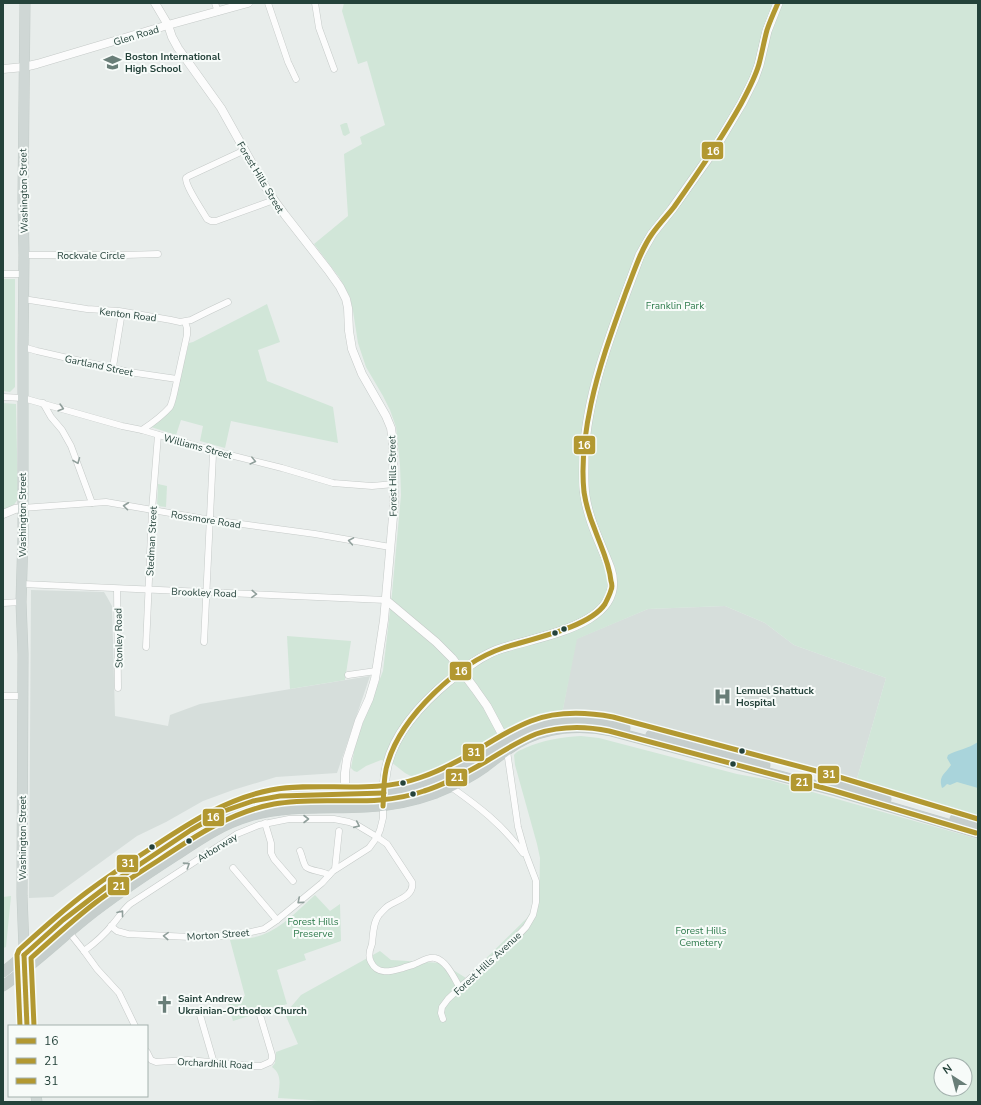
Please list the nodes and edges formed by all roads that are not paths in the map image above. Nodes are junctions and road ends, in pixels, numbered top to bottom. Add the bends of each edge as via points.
1 (25, 3) edge
2 (155, 3) edge
3 (215, 3) edge
4 (248, 3) edge
5 (268, 3) edge
6 (314, 3) edge
7 (778, 3) edge
8 (218, 12) junction
9 (168, 25) junction
10 (24, 67) junction
11 (3, 69) edge
12 (334, 69) dead end
13 (296, 78) dead end
14 (245, 150) junction
15 (274, 200) junction
16 (158, 254) dead end
17 (24, 255) junction
18 (3, 274) edge
19 (23, 274) junction
20 (23, 299) junction
21 (228, 302) dead end
22 (122, 312) junction
23 (185, 322) junction
24 (23, 346) junction
25 (113, 367) junction
26 (177, 379) junction
27 (3, 397) edge
28 (23, 398) junction
29 (43, 403) junction
30 (142, 430) junction
31 (158, 435) junction
32 (214, 451) junction
33 (394, 484) junction
34 (92, 503) junction
35 (22, 508) junction
36 (152, 510) junction
37 (3, 514) edge
38 (210, 519) junction
39 (390, 547) junction
40 (22, 584) junction
41 (117, 589) junction
42 (148, 589) junction
43 (206, 592) junction
44 (386, 600) junction
45 (21, 602) junction
46 (3, 603) edge
47 (204, 642) dead end
48 (146, 647) dead end
49 (376, 671) junction
50 (348, 675) dead end
51 (118, 688) dead end
52 (3, 696) edge
53 (22, 696) junction
54 (506, 746) junction
55 (451, 787) junction
56 (384, 793) junction
57 (345, 794) junction
58 (384, 806) junction
59 (265, 823) junction
60 (978, 826) edge
61 (339, 831) dead end
62 (978, 833) edge
63 (377, 837) junction
64 (300, 851) dead end
65 (147, 859) junction
66 (528, 861) junction
67 (233, 868) dead end
68 (336, 869) junction
69 (146, 875) junction
70 (329, 875) junction
71 (293, 881) dead end
72 (277, 920) junction
73 (111, 926) junction
74 (69, 932) junction
75 (84, 951) junction
76 (24, 955) junction
77 (24, 971) junction
78 (3, 972) edge
79 (3, 986) edge
80 (460, 988) junction
81 (200, 1015) dead end
82 (260, 1015) dead end
83 (442, 1019) dead end
84 (27, 1025) edge
85 (135, 1025) edge
86 (148, 1054) edge
87 (214, 1063) junction

1 - 10 main road, Washington Street
2 - 9 street, Forest Hills Street
3 - 8 street
4 - 8 street, Glen Road
5 - 13 street
6 - 12 street via 319,28
7 - 56 main road, bridge via 767,31 754,79 742,103 714,150 652,234 640,255 606,346 586,428 584,481 592,525 611,572 610,597 603,607 579,624 498,649 450,679 419,710 398,739 387,765
8 - 9 street, Glen Road
9 - 10 street, Glen Road
9 - 14 street, Forest Hills Street via 178,48 221,108
10 - 11 street, Glen Road
10 - 17 main road, Washington Street
14 - 15 street, Forest Hills Street
14 - 15 street via 189,176 185,180 188,186 211,221
15 - 33 street, Forest Hills Street via 328,270 346,299 352,349 362,374 391,428
16 - 17 street, Rockvale Circle
17 - 19 main road, Washington Street
18 - 19 street
19 - 20 main road, Washington Street
20 - 22 street, Kenton Road
20 - 24 main road, Washington Street
21 - 23 street
22 - 23 street, Kenton Road
22 - 25 street
23 - 26 street via 187,335
24 - 25 street, Gartland Street
24 - 28 main road, Washington Street
25 - 26 street, Gartland Street
26 - 30 street via 170,406
27 - 28 street, Williams Street
28 - 29 street, Williams Street
28 - 35 main road, Washington Street
29 -> 30 street, Williams Street
29 -> 34 street via 71,446
30 - 31 street, Williams Street
31 - 32 street, Williams Street
31 - 36 street, Stedman Street
32 -> 33 street, Williams Street via 333,483 372,486
32 - 38 street
33 - 39 street, Forest Hills Street
34 - 35 street, Rossmore Road
36 -> 34 street, Rossmore Road via 106,502
35 - 37 street
35 - 40 main road, Washington Street
36 - 38 street, Rossmore Road
36 - 42 street, Stedman Street
39 -> 38 street, Rossmore Road
38 - 43 street
39 - 44 street, Forest Hills Street
40 - 41 street, Brookley Road
40 - 45 main road, Washington Street
41 - 42 street, Brookley Road
41 - 51 street, Stonley Road
42 - 43 street, Brookley Road
42 - 48 street, Stedman Street
43 -> 44 street, Brookley Road
43 - 47 street
44 - 49 street, Forest Hills Street
44 - 54 street via 450,656 482,699 503,734
45 - 46 street
45 - 53 main road, Washington Street
49 - 50 street
49 - 57 street, Forest Hills Street via 369,699 347,759
52 - 53 street
53 - 76 main road, Washington Street
54 - 55 highway via 475,774
54 - 56 highway via 438,779 412,788
54 - 60 highway via 533,729 551,723 577,720 604,722 836,784
54 - 62 highway via 547,732 575,727 600,729 836,791
54 - 66 street, Forest Hills Avenue via 516,818
55 - 58 highway via 416,800
55 - 66 street, Forest Hills Avenue via 495,821 513,839
56 - 57 highway
56 - 58 main road
57 - 65 highway via 280,796 242,804 202,823
58 - 63 street, Morton Street
58 - 69 highway, Arborway via 293,808 250,816 211,833
59 -> 63 street, Arborway via 289,819 334,819 350,822
59 - 71 street via 271,853
73 -> 59 street, Arborway via 135,900 232,836
61 - 68 street
63 - 68 street, Morton Street via 369,848
63 - 80 street, Arborway via 390,847 413,886 409,894 388,906 376,920 371,962 383,972 434,958 442,961
64 - 70 street via 308,868
65 - 69 highway via 150,867
65 - 76 highway via 78,908
66 - 80 street, Forest Hills Avenue via 536,881 533,915 526,927 507,947
67 - 72 street
68 - 70 street, Morton Street
69 - 74 highway, Arborway
70 -> 72 street, Morton Street
72 -> 73 street, Morton Street via 255,932 221,936 128,934
73 - 75 street, Arborway
74 - 75 street
74 - 77 highway, Arborway
75 - 85 street via 119,993
76 - 77 main road, Washington Street
76 - 78 highway
77 - 79 highway, Arborway
77 - 84 main road, Washington Street
80 - 83 street, Forest Hills Avenue via 442,1008
81 - 87 street
82 - 87 street, Orchardhill Road via 272,1055 270,1062 254,1066
86 - 87 street, Orchardhill Road via 151,1060 156,1062 188,1060

